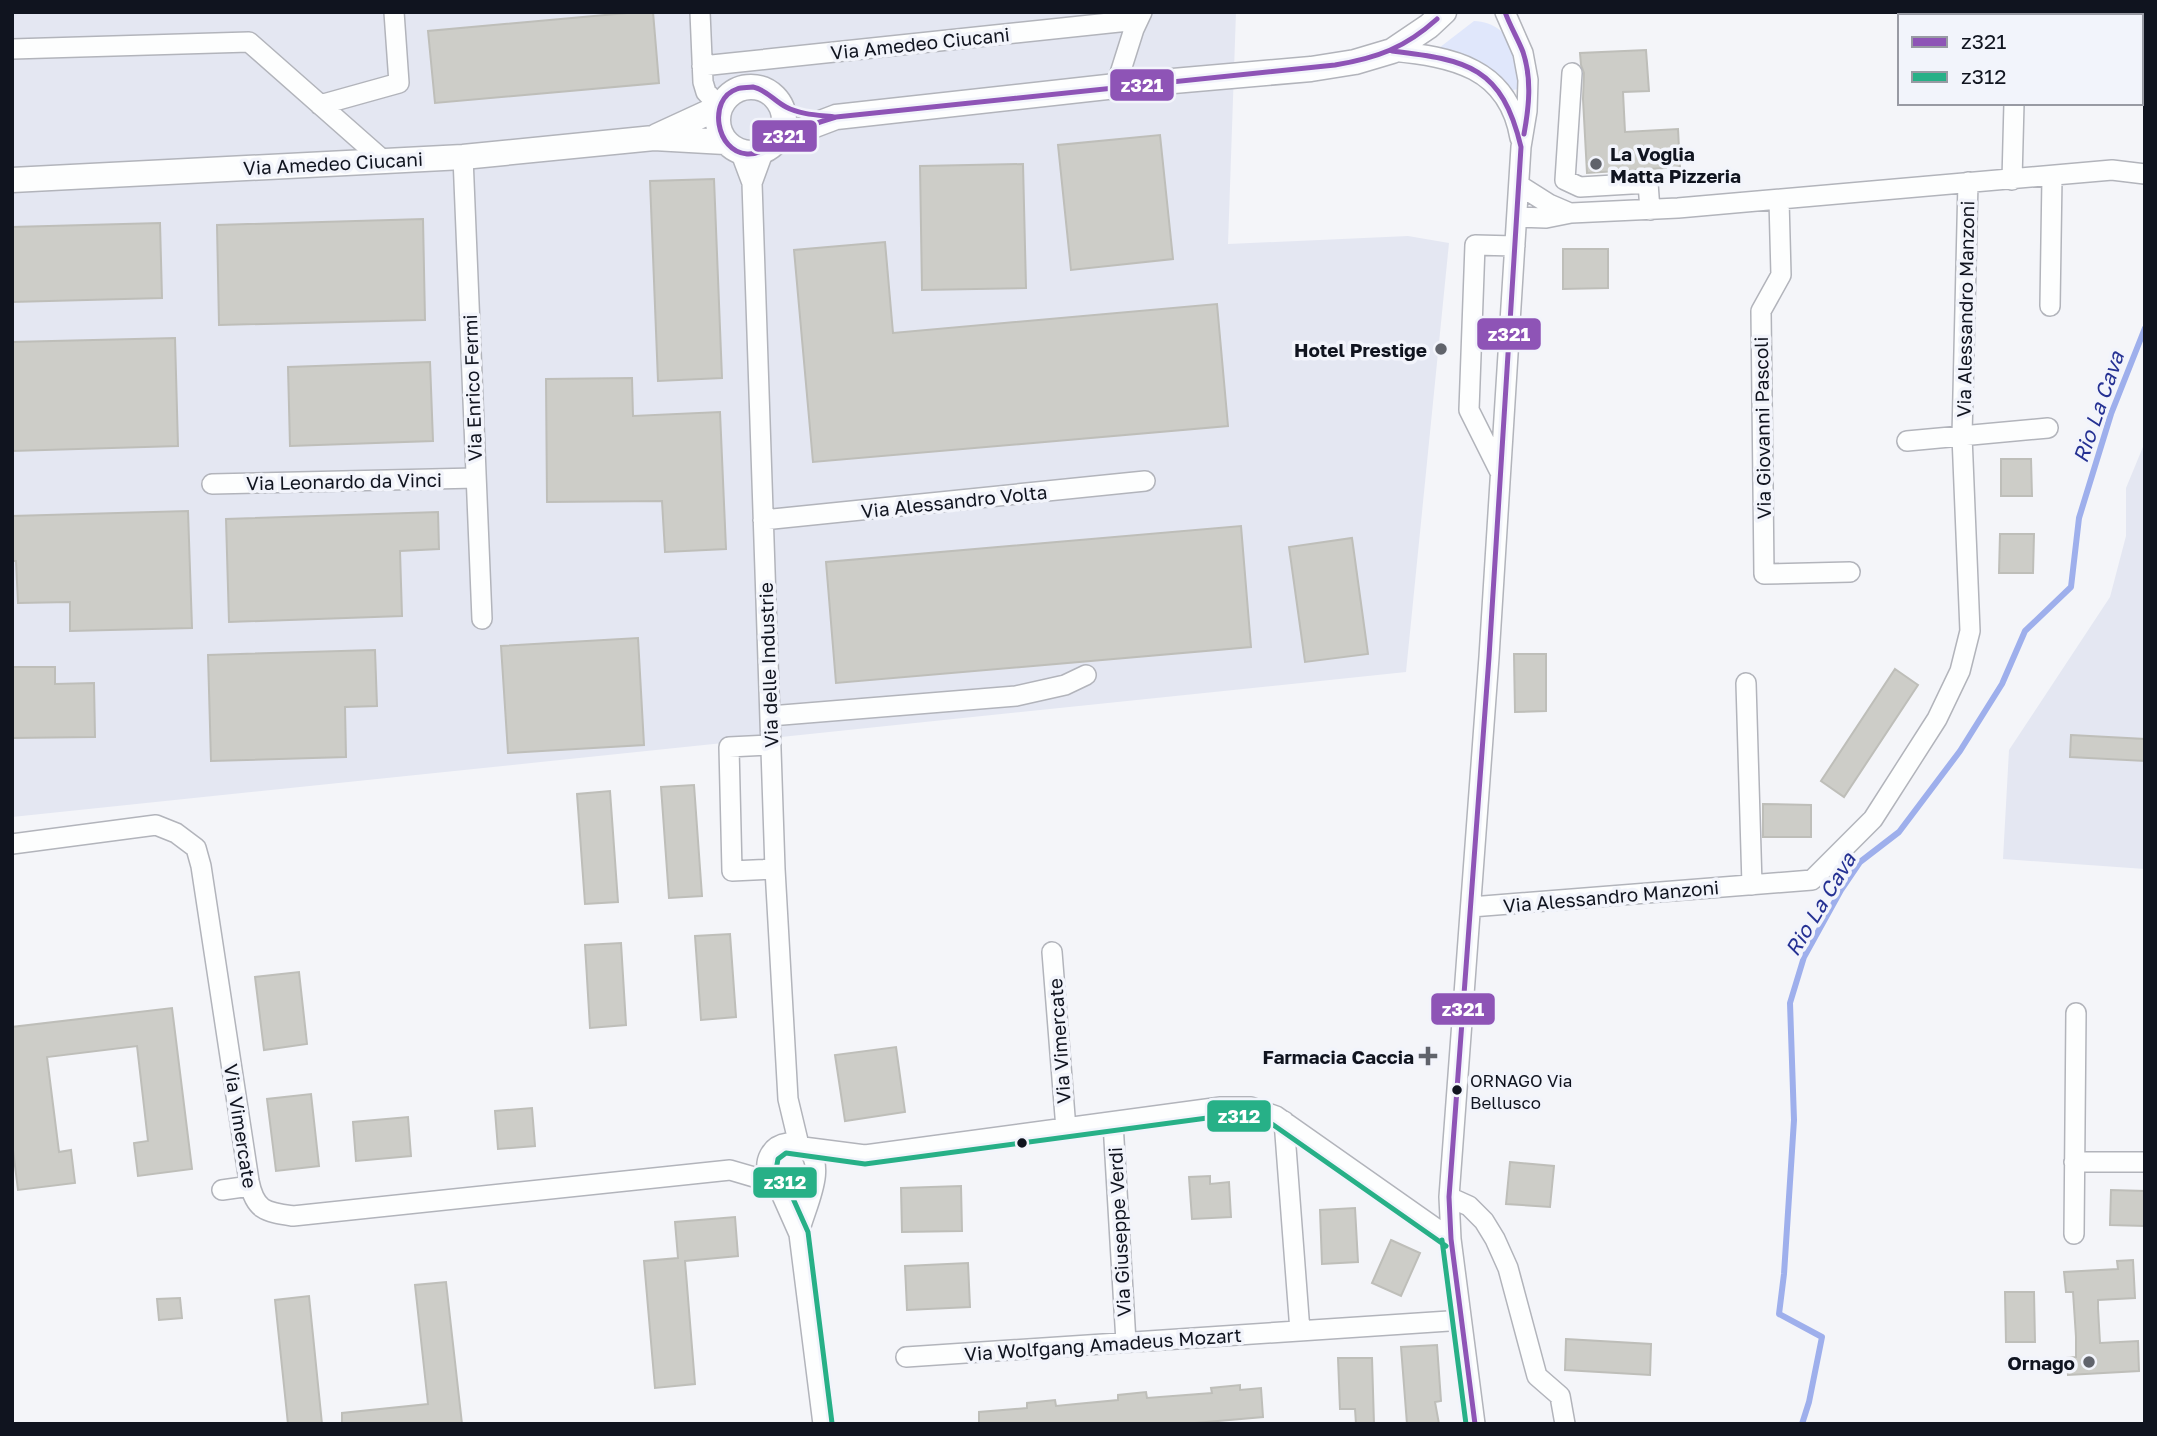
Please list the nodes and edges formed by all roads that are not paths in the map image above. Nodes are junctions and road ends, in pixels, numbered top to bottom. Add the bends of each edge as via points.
1 (394, 12) edge
2 (701, 12) edge
3 (1444, 12) edge
4 (1140, 16) edge
5 (1502, 16) edge
6 (12, 50) edge
7 (1392, 51) junction
8 (702, 66) junction
9 (1572, 73) dead end
10 (1116, 86) junction
11 (779, 103) junction
12 (320, 105) junction
13 (2014, 105) edge
14 (720, 107) junction
15 (836, 117) junction
16 (654, 138) junction
17 (752, 146) junction
18 (1521, 147) junction
19 (463, 158) junction
20 (384, 161) junction
21 (2143, 173) edge
22 (2052, 177) junction
23 (12, 180) edge
24 (2012, 180) junction
25 (1968, 182) junction
26 (1519, 185) junction
27 (1779, 200) junction
28 (1650, 210) junction
29 (1572, 213) junction
30 (1517, 217) junction
31 (1515, 246) junction
32 (2050, 306) dead end
33 (2048, 428) dead end
34 (1962, 436) junction
35 (1907, 441) dead end
36 (1501, 475) junction
37 (476, 478) junction
38 (1145, 481) dead end
39 (212, 484) dead end
40 (763, 520) junction
41 (1850, 572) dead end
42 (482, 619) dead end
43 (1086, 675) dead end
44 (1746, 683) dead end
45 (770, 716) junction
46 (771, 746) junction
47 (12, 844) edge
48 (775, 869) junction
49 (1752, 885) junction
50 (1471, 907) junction
51 (1052, 952) dead end
52 (2076, 1013) dead end
53 (1284, 1121) junction
54 (1113, 1123) junction
55 (1066, 1129) junction
56 (801, 1146) junction
57 (771, 1153) junction
58 (2074, 1162) junction
59 (2145, 1162) edge
60 (730, 1170) junction
61 (815, 1174) junction
62 (250, 1186) junction
63 (775, 1186) junction
64 (222, 1189) dead end
65 (1449, 1197) junction
66 (799, 1234) junction
67 (2074, 1234) dead end
68 (1451, 1239) junction
69 (1449, 1321) dead end
70 (1300, 1331) junction
71 (1126, 1342) junction
72 (906, 1357) dead end
73 (823, 1424) edge
74 (1475, 1424) edge
75 (1565, 1424) edge

1 - 12 street via 399,83
2 - 8 street
3 - 7 main road, Via Amedeo Ciucani
4 - 8 street, Via Amedeo Ciucani
4 - 10 street
5 - 18 street via 1523,54 1528,80
6 - 12 street via 249,42
7 - 10 main road, Via Amedeo Ciucani via 1311,69
7 - 18 street via 1439,56 1478,72 1509,106
8 - 14 street via 704,89
9 - 28 street via 1566,180 1580,187 1648,183
10 - 15 main road, Via Amedeo Ciucani
11 - 14 main road, Via Amedeo Ciucani via 766,90 748,87 731,93
11 - 15 main road, Via Amedeo Ciucani
11 - 17 main road via 784,123
12 - 20 street
13 - 24 street
14 - 16 main road, Via Amedeo Ciucani
14 - 17 main road via 718,127
15 - 17 main road, Via Amedeo Ciucani
16 - 17 main road, Via Amedeo Ciucani
16 - 19 main road, Via Amedeo Ciucani
17 - 40 street, Via delle Industrie
18 - 26 street
19 - 20 main road, Via Amedeo Ciucani
19 - 37 street, Via Enrico Fermi
20 - 23 main road, Via Amedeo Ciucani
21 - 22 street via 2112,170
22 - 24 street
22 - 32 street
24 - 25 street
25 - 27 street
25 - 34 street, Via Alessandro Manzoni
26 - 29 street
26 - 30 street
27 - 28 street
27 - 41 street, Via Giovanni Pascoli via 1781,275 1761,311 1764,574
28 - 29 street
29 - 30 street
30 - 31 street
31 - 36 street
31 - 36 street via 1475,244 1469,410
33 - 34 street, Via Alessandro Manzoni
34 - 35 street, Via Alessandro Manzoni
34 - 49 street, Via Alessandro Manzoni via 1970,631 1960,671 1937,719 1873,819 1812,880
36 - 50 street
37 - 39 street, Via Leonardo da Vinci
37 - 42 street, Via Enrico Fermi
38 - 40 street, Via Alessandro Volta
40 - 45 street, Via delle Industrie
43 - 45 street via 1065,685 1016,696
44 - 49 street
45 - 46 street, Via delle Industrie
46 - 48 street, Via delle Industrie
46 - 48 street via 729,747 732,857 733,870
47 - 62 street, Via Vimercate via 156,825 176,832 196,848
48 - 56 street, Via delle Industrie via 788,1099
49 - 50 street, Via Alessandro Manzoni
50 - 65 street
51 - 55 street, Via Vimercate
52 - 58 street
53 - 54 street, Via Vimercate via 1261,1109 1241,1106
53 - 68 street, Via Vimercate
53 - 70 street
54 - 55 street, Via Vimercate
54 - 71 street, Via Giuseppe Verdi
55 - 56 street, Via Vimercate via 865,1155
56 - 57 street via 782,1145
56 - 61 street via 814,1160
57 - 60 street, Via Vimercate
57 - 63 street via 766,1168
58 - 59 street
58 - 67 street
60 - 62 street, Via Vimercate via 293,1216 266,1212
60 - 63 street, Via Vimercate
61 - 63 street via 798,1192
61 - 66 street
62 - 64 street
63 - 66 street
65 - 68 street
65 - 75 street via 1469,1206 1496,1239 1537,1376 1560,1395
66 - 73 street
68 - 74 street
69 - 70 street, Via Wolfgang Amadeus Mozart
70 - 71 street, Via Wolfgang Amadeus Mozart
71 - 72 street, Via Wolfgang Amadeus Mozart

